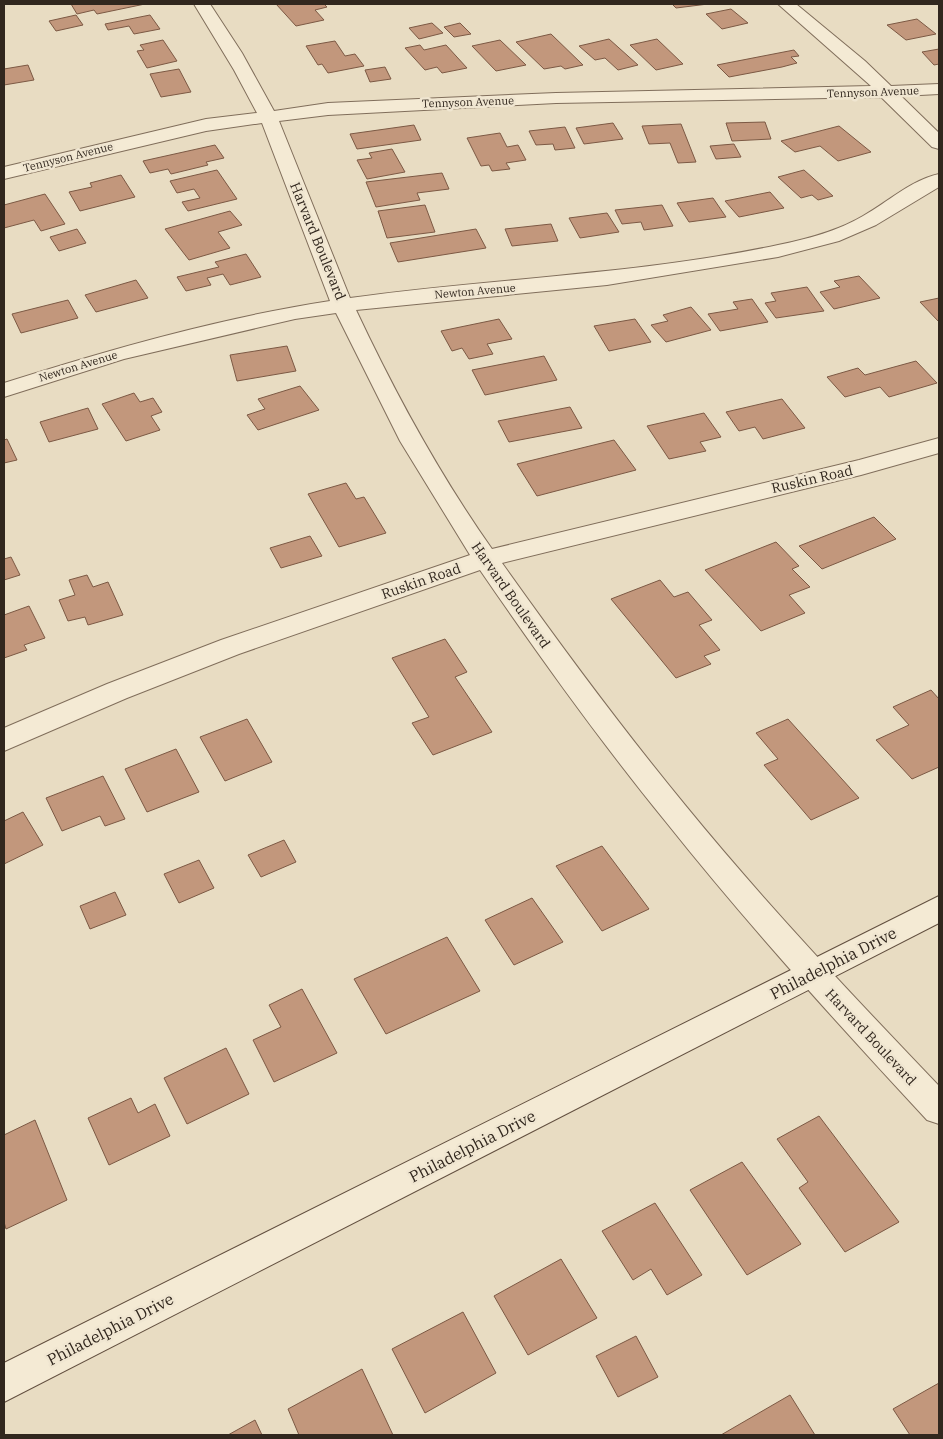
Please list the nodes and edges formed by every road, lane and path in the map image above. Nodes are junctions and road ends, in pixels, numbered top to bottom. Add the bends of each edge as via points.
1 (202, 4) edge
2 (786, 4) edge
3 (939, 89) edge
4 (887, 92) junction
5 (267, 117) junction
6 (939, 143) edge
7 (4, 173) edge
8 (939, 180) edge
9 (344, 306) junction
10 (4, 390) edge
11 (939, 445) edge
12 (485, 559) junction
13 (4, 740) edge
14 (939, 909) edge
15 (813, 974) junction
16 (939, 1109) edge
17 (4, 1383) edge

1 - 5 street, Harvard Boulevard via 222,33
2 - 4 street
3 - 4 street, Tennyson Avenue
4 - 5 street, Tennyson Avenue via 405,104
4 - 6 street
5 - 7 street, Tennyson Avenue via 206,125
5 - 9 street, Harvard Boulevard
8 - 9 street, Newton Avenue via 869,221 832,236 778,251 607,278 390,298
9 - 10 street, Newton Avenue via 194,335 118,354
9 - 12 street, Harvard Boulevard via 381,386 424,464
11 - 12 street, Ruskin Road
12 - 13 street, Ruskin Road via 230,646
12 - 15 street, Harvard Boulevard via 583,696 670,809
14 - 15 street, Philadelphia Drive
15 - 16 street, Harvard Boulevard
15 - 17 street, Philadelphia Drive

